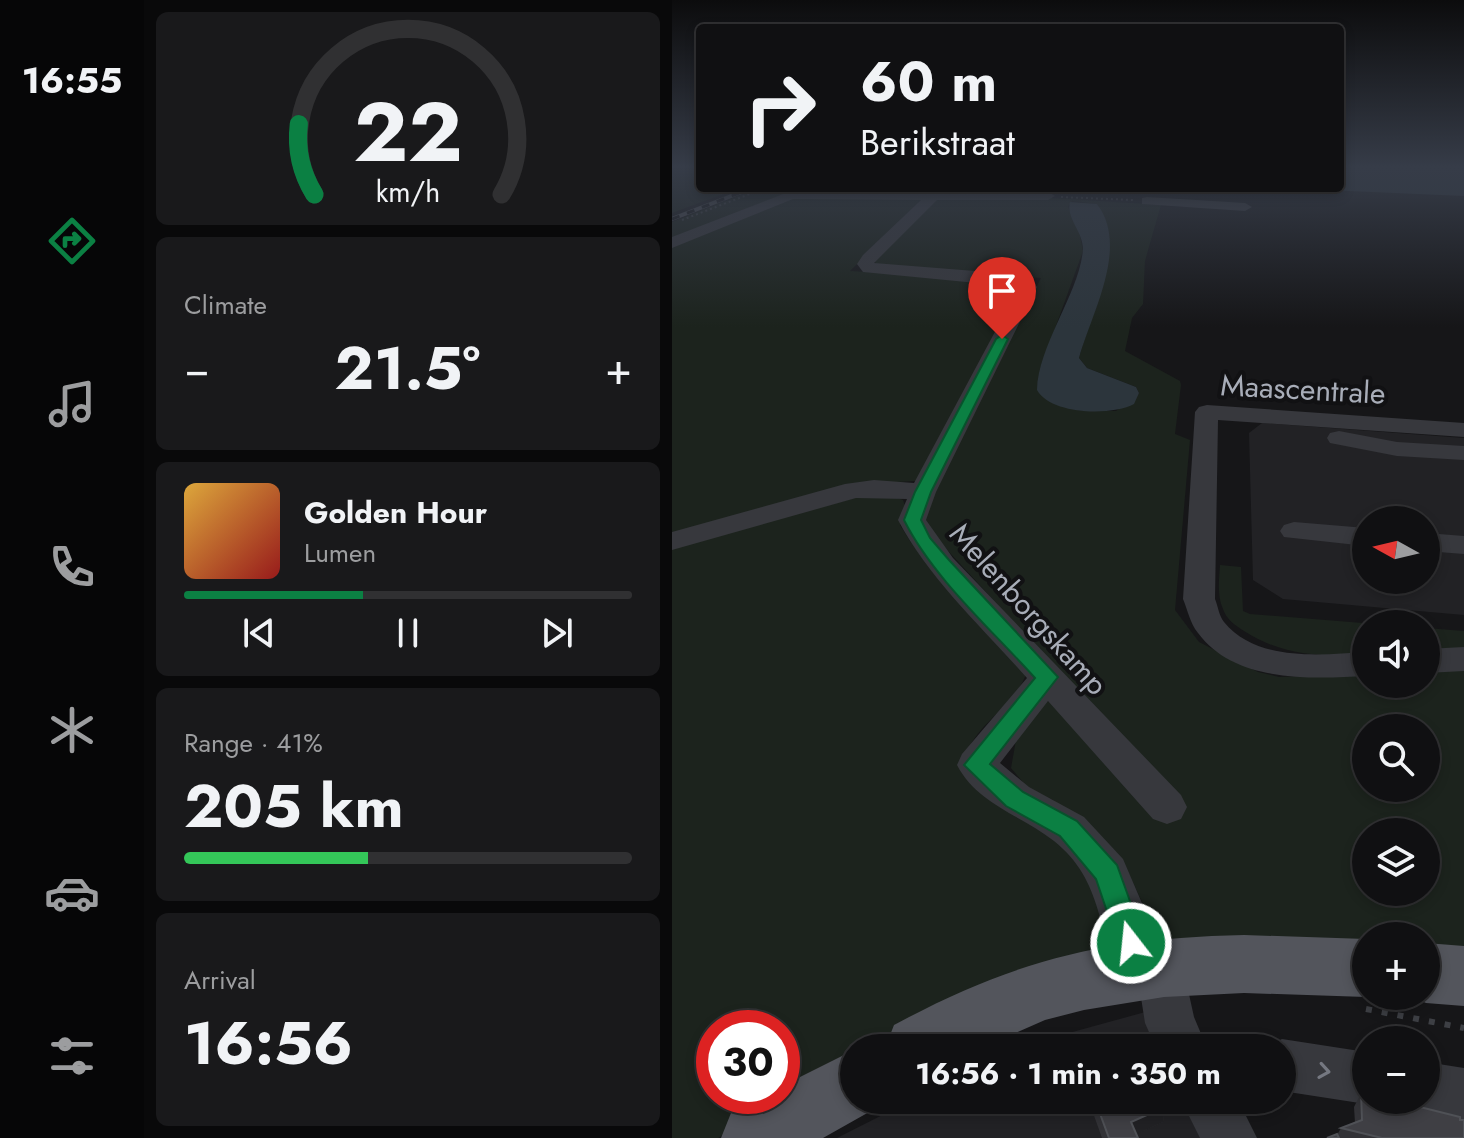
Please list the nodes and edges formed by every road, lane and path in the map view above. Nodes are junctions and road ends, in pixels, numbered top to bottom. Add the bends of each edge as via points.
1 (729, 220) edge
2 (908, 220) edge
3 (672, 243) edge
4 (1464, 430) edge
5 (1312, 436) dead end
6 (1464, 453) edge
7 (923, 492) junction
8 (1294, 531) dead end
9 (1352, 536) edge
10 (672, 541) edge
11 (1440, 543) edge
12 (1464, 545) edge
13 (1464, 659) edge
14 (1440, 660) edge
15 (1352, 665) edge
16 (1047, 677) junction
17 (1167, 807) dead end
18 (1352, 967) edge
19 (1148, 968) junction
20 (1440, 974) edge
21 (1464, 976) edge
22 (942, 1034) edge
23 (1175, 1034) edge
24 (1296, 1067) edge
25 (1352, 1076) edge
26 (1440, 1090) edge
27 (840, 1091) edge
28 (1464, 1094) edge
29 (756, 1138) edge

1 - 3 street
2 - 7 street, Melenborgskamp via 869,258 869,268 1013,279 1028,287
4 - 15 street, Maascentrale via 1207,412 1199,599 1209,627 1235,648 1271,662
5 - 6 street
7 - 10 street via 854,490
7 - 16 street, Melenborgskamp via 912,520 923,540
8 - 9 street
11 - 12 street
13 - 14 street
16 - 17 street, Melenborgskamp
16 - 19 street via 976,765 1015,799 1069,829 1108,873
18 - 19 main road via 1219,962
19 - 22 main road via 1043,990
19 - 23 street
20 - 21 main road
24 -> 25 street
26 - 28 street
27 - 29 main road

